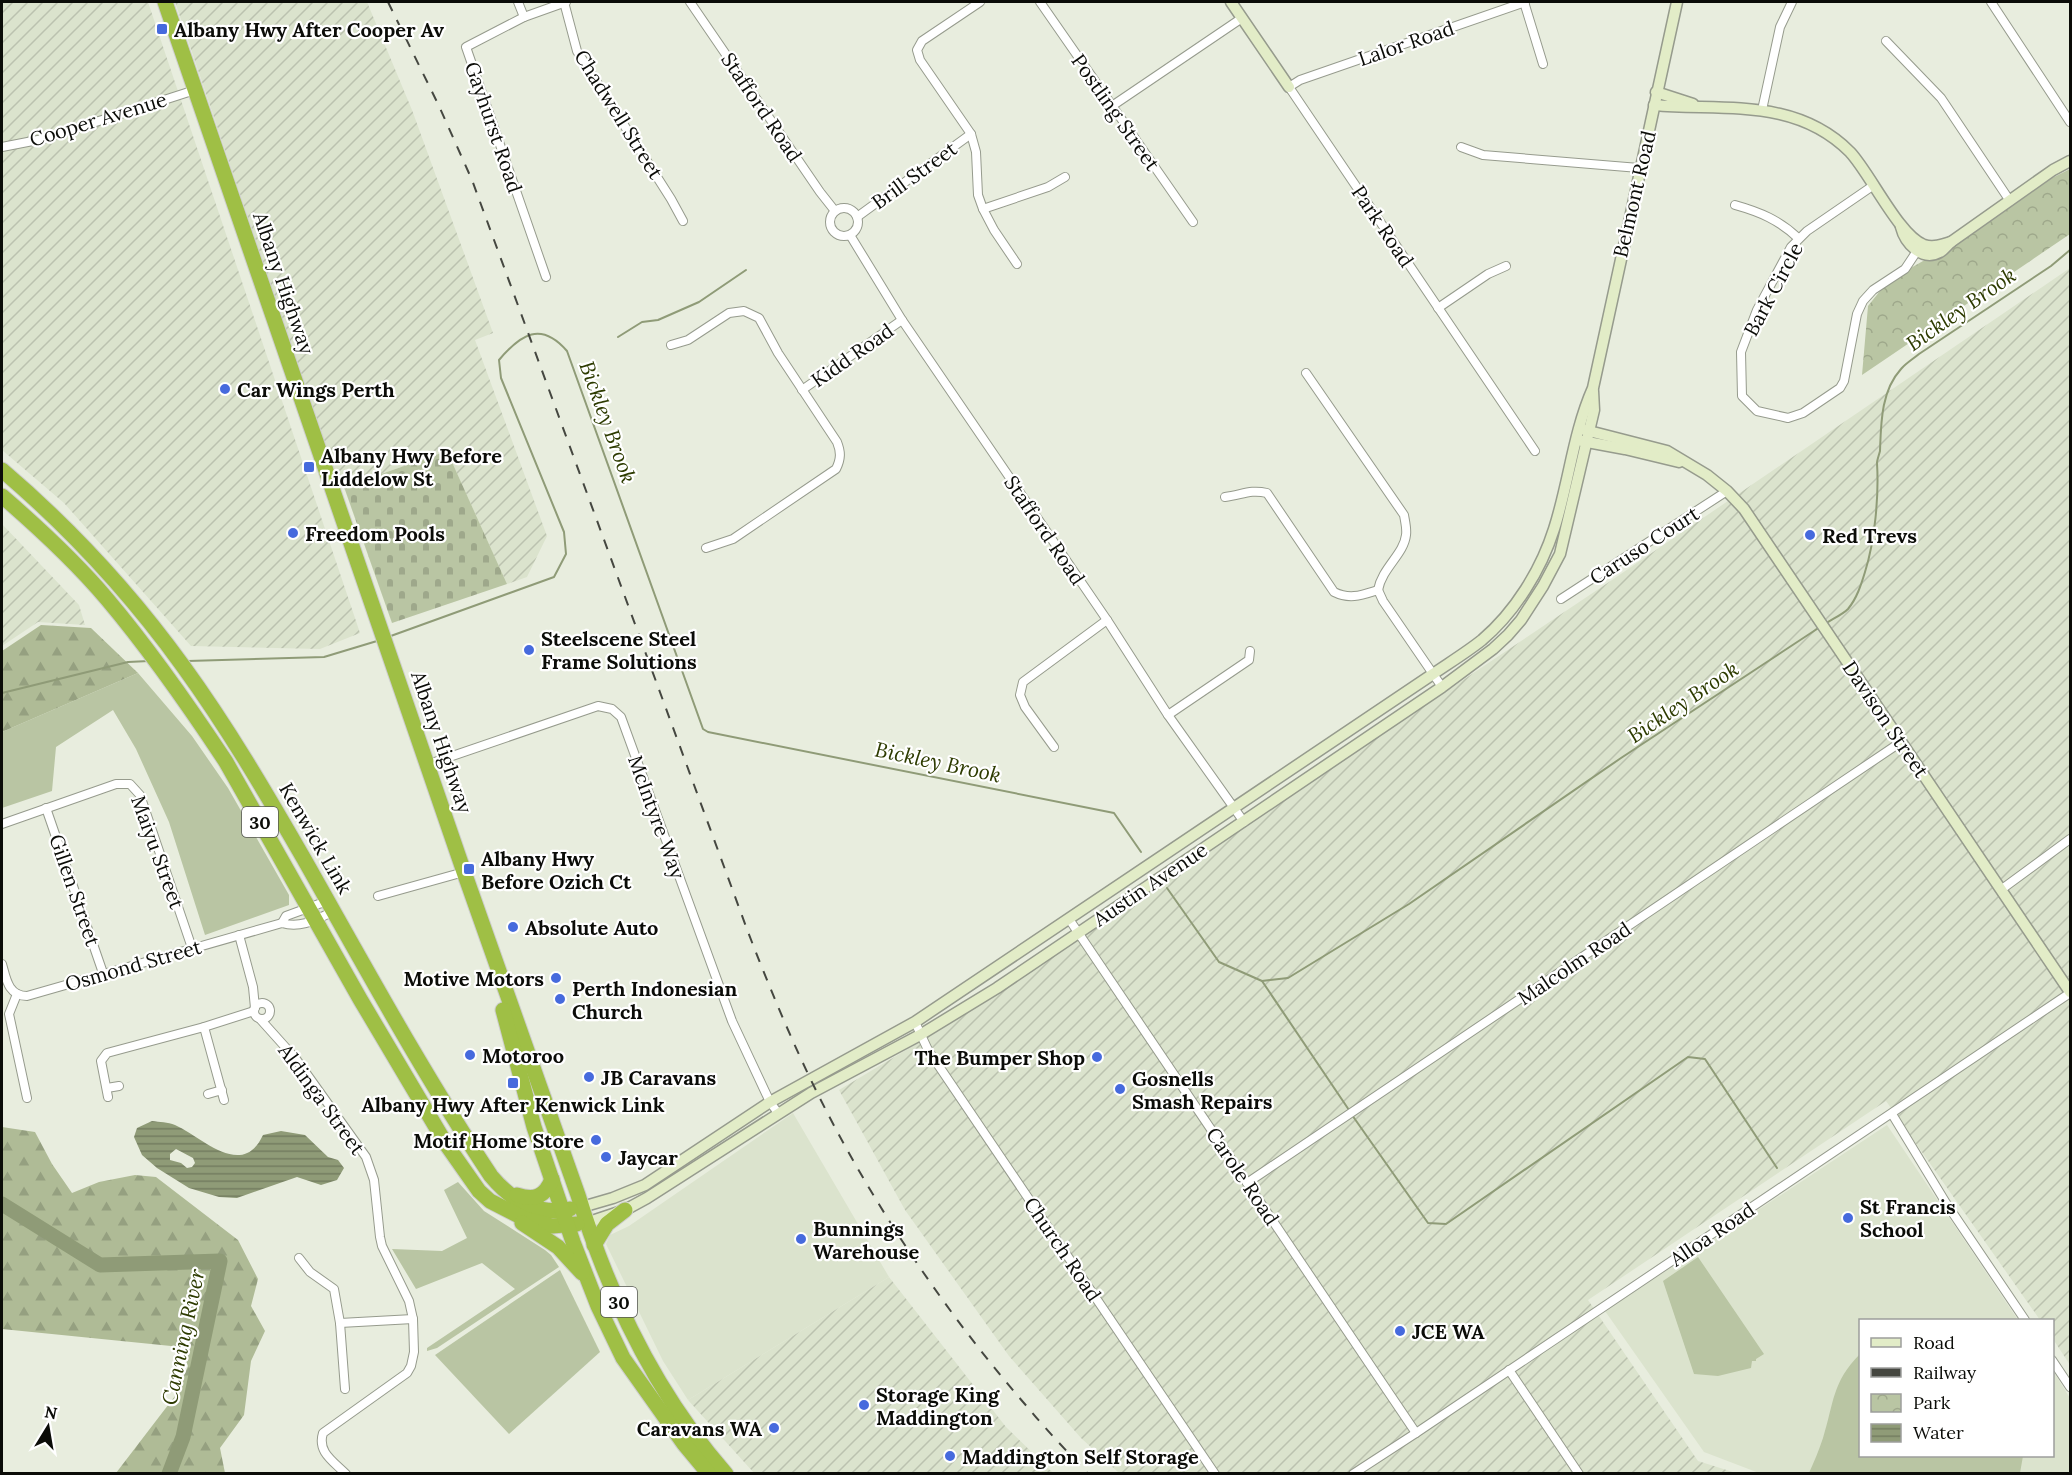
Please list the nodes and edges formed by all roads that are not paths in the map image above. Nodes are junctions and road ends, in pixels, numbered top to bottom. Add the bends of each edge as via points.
1 (157, 2) edge
2 (165, 2) edge
3 (518, 2) edge
4 (565, 2) edge
5 (690, 2) edge
6 (980, 2) edge
7 (1040, 2) edge
8 (1231, 2) edge
9 (1524, 2) edge
10 (1677, 2) edge
11 (1791, 2) edge
12 (1991, 2) edge
13 (524, 17) junction
14 (1242, 18) junction
15 (1886, 41) dead end
16 (1544, 64) dead end
17 (1289, 87) junction
18 (191, 91) junction
19 (1656, 92) junction
20 (1654, 105) junction
21 (1112, 106) junction
22 (1697, 106) junction
23 (1762, 110) junction
24 (2070, 122) edge
25 (971, 134) junction
26 (2, 147) edge
27 (1461, 147) dead end
28 (2070, 160) edge
29 (1639, 168) junction
30 (1065, 177) dead end
31 (1874, 186) junction
32 (2010, 201) junction
33 (1735, 205) dead end
34 (983, 209) junction
35 (835, 211) junction
36 (857, 217) junction
37 (683, 221) dead end
38 (1193, 222) dead end
39 (850, 235) junction
40 (1798, 238) junction
41 (1919, 248) junction
42 (1017, 264) dead end
43 (1506, 266) dead end
44 (546, 277) dead end
45 (1438, 308) junction
46 (902, 320) junction
47 (671, 345) dead end
48 (1306, 374) dead end
49 (802, 390) junction
50 (1583, 435) junction
51 (1535, 451) dead end
52 (2, 470) edge
53 (1727, 491) junction
54 (2, 496) edge
55 (1226, 497) dead end
56 (706, 548) dead end
57 (1378, 590) junction
58 (1561, 599) dead end
59 (1107, 620) junction
60 (1250, 651) dead end
61 (1433, 674) junction
62 (1442, 687) junction
63 (1168, 715) junction
64 (1900, 742) junction
65 (1054, 747) dead end
66 (424, 766) junction
67 (46, 808) junction
68 (1234, 808) junction
69 (1244, 822) junction
70 (2, 824) edge
71 (2070, 838) edge
72 (461, 873) junction
73 (2002, 889) junction
74 (378, 896) dead end
75 (331, 906) junction
76 (312, 914) junction
77 (1069, 919) junction
78 (282, 923) junction
79 (1079, 933) junction
80 (239, 935) junction
81 (192, 948) junction
82 (2, 964) edge
83 (103, 973) junction
84 (2070, 992) edge
85 (17, 994) junction
86 (259, 1012) junction
87 (915, 1022) junction
88 (204, 1027) junction
89 (920, 1035) junction
90 (119, 1086) dead end
91 (222, 1090) junction
92 (208, 1094) dead end
93 (27, 1098) dead end
94 (224, 1100) dead end
95 (770, 1102) junction
96 (778, 1113) junction
97 (1892, 1114) junction
98 (552, 1179) junction
99 (1247, 1183) junction
100 (501, 1188) junction
101 (490, 1201) junction
102 (582, 1207) junction
103 (625, 1210) junction
104 (562, 1211) junction
105 (586, 1223) junction
106 (568, 1226) junction
107 (594, 1245) junction
108 (299, 1258) dead end
109 (586, 1277) junction
110 (413, 1319) junction
111 (2024, 1319) edge
112 (340, 1323) junction
113 (2054, 1363) edge
114 (1509, 1371) junction
115 (2070, 1387) edge
116 (345, 1389) dead end
117 (1416, 1433) junction
118 (346, 1473) edge
119 (709, 1473) edge
120 (726, 1473) edge
121 (1215, 1473) edge
122 (1353, 1473) edge
123 (1579, 1473) edge

1 - 18 highway, Albany Highway
2 - 18 highway, Albany Highway
3 - 13 street
4 - 13 street, Gayhurst Road
4 - 37 street, Chadwell Street via 577,51
5 - 35 street, Stafford Road
6 - 25 street via 922,41 917,50
7 - 21 street, Postling Street
8 - 14 main road, Park Road
9 - 16 street
9 - 17 street, Lalor Road
10 - 19 main road, Belmont Road
11 - 23 street via 1780,27
12 - 24 street
13 - 44 street, Gayhurst Road via 466,46
14 - 17 main road, Park Road
14 - 21 street
15 - 32 street via 1941,98
17 - 45 street, Park Road
18 - 26 street, Cooper Avenue via 43,139
18 - 66 highway, Albany Highway
19 - 20 main road, Belmont Road
19 - 22 main road
20 - 22 main road
20 - 29 main road, Belmont Road
21 - 38 street, Postling Street
22 - 23 main road
23 - 31 main road via 1784,113 1827,133 1850,152
25 - 34 street
25 - 36 street, Brill Street
27 - 29 street via 1483,155
28 - 32 main road
29 - 50 main road, Belmont Road via 1593,388 1594,410
30 - 34 street via 1048,187
31 - 40 street, Bark Circle
31 - 41 main road via 1907,243
32 - 41 main road via 1940,252 1932,254
33 - 40 street via 1770,216
34 - 42 street
35 - 36 street via 848,208
35 - 39 street, Stafford Road via 829,222 833,232
36 - 39 street via 857,227
39 - 46 street, Stafford Road
40 - 41 street, Bark Circle via 1757,310 1741,352 1742,396 1757,411 1788,418 1803,413 1840,388 1863,301 1905,269
43 - 45 street
45 - 51 street, Park Road
46 - 49 street, Kidd Road
46 - 59 street, Stafford Road
47 - 49 street via 688,340 729,313 744,311 759,318
48 - 57 street via 1404,515 1404,543 1380,579
49 - 56 street via 837,442 840,461 836,469 733,539
50 - 53 main road, Davison Street via 1685,463
50 - 61 main road, Austin Avenue via 1555,528 1521,595 1490,633
50 - 62 main road, Austin Avenue via 1560,554 1543,586 1508,635
52 - 75 highway, Kenwick Link / 30 via 79,541 183,666 244,757
53 - 58 street, Caruso Court
53 - 64 main road, Davison Street via 1744,508
54 - 76 highway, Kenwick Link / 30 via 106,598 167,675 226,762
55 - 57 street via 1253,489 1267,493 1334,592 1353,597
57 - 61 street
59 - 63 street, Stafford Road
59 - 65 street via 1023,682 1020,695 1025,707
60 - 63 street via 1249,660
61 - 62 street
61 - 68 main road, Austin Avenue
62 - 69 main road, Austin Avenue
63 - 68 street, Stafford Road
64 - 73 main road, Davison Street
64 - 99 street, Malcolm Road
66 - 72 highway, Albany Highway
66 - 95 street, McIntyre Way via 598,706 612,709 621,717 732,1021
67 - 70 street, Maiyu Street
67 - 81 street, Maiyu Street via 116,784 135,788
67 - 83 street, Gillen Street
68 - 69 street, Stafford Road
68 - 77 main road, Austin Avenue
69 - 79 main road, Austin Avenue
71 - 73 street
72 - 74 street
72 - 98 highway, Albany Highway
72 - 102 highway, Albany Highway
73 - 84 main road, Davison Street
75 - 76 street, Osmond Street
75 - 76 street, Osmond Street
75 - 100 highway, Kenwick Link / 30 via 474,1151
76 - 78 street, Osmond Street via 292,926
76 - 78 street, Osmond Street via 286,916
76 - 101 highway, Kenwick Link / 30 via 446,1144
77 - 79 street, Carole Road
77 - 87 main road, Austin Avenue
78 - 80 street, Osmond Street
79 - 89 main road, Austin Avenue
79 - 99 street, Carole Road
80 - 81 street, Osmond Street
80 - 86 street, Aldinga Street
81 - 83 street, Osmond Street
82 - 85 street via 8,984
83 - 85 street, Osmond Street via 27,996
84 - 97 street, Alloa Road
85 - 93 street via 9,1014
86 - 88 street
86 - 110 street, Aldinga Street via 366,1157 374,1180 380,1237 410,1300
87 - 89 street, Church Road
87 - 95 main road, Austin Avenue
88 - 90 street via 106,1053 101,1061 107,1093
88 - 91 street
89 - 96 main road, Austin Avenue
89 - 121 street, Church Road
91 - 92 street
91 - 94 street
95 - 96 street, McIntyre Way
95 - 102 main road, Austin Avenue via 645,1185
96 - 103 main road, Austin Avenue
97 - 111 street
97 - 114 street, Alloa Road
98 - 100 highway via 545,1192 532,1198
98 - 104 highway, Albany Highway
99 - 117 street, Carole Road
100 - 104 highway, Kenwick Link / 30 via 534,1208
101 - 106 highway, Kenwick Link / 30 via 525,1219
101 - 109 highway, 30 via 549,1240
102 - 104 highway, Kenwick Link / 30
102 - 105 highway, Albany Highway / 30
103 - 105 main road, Austin Avenue
103 - 107 highway via 607,1224
104 - 106 highway, Albany Highway / 30
105 - 106 highway, Kenwick Link
105 - 107 highway, Albany Highway / 30
106 - 109 highway, Albany Highway / 30
107 - 120 highway, Albany Highway / 30 via 660,1384 690,1430
108 - 112 street via 310,1272 334,1289
109 - 119 highway, Albany Highway / 30 via 623,1358
110 - 112 street
110 - 118 street, Aldinga Street via 413,1359 407,1373 323,1433 321,1448
112 - 116 street
113 - 115 street
114 - 117 street, Alloa Road
114 - 123 street
117 - 122 street, Alloa Road

